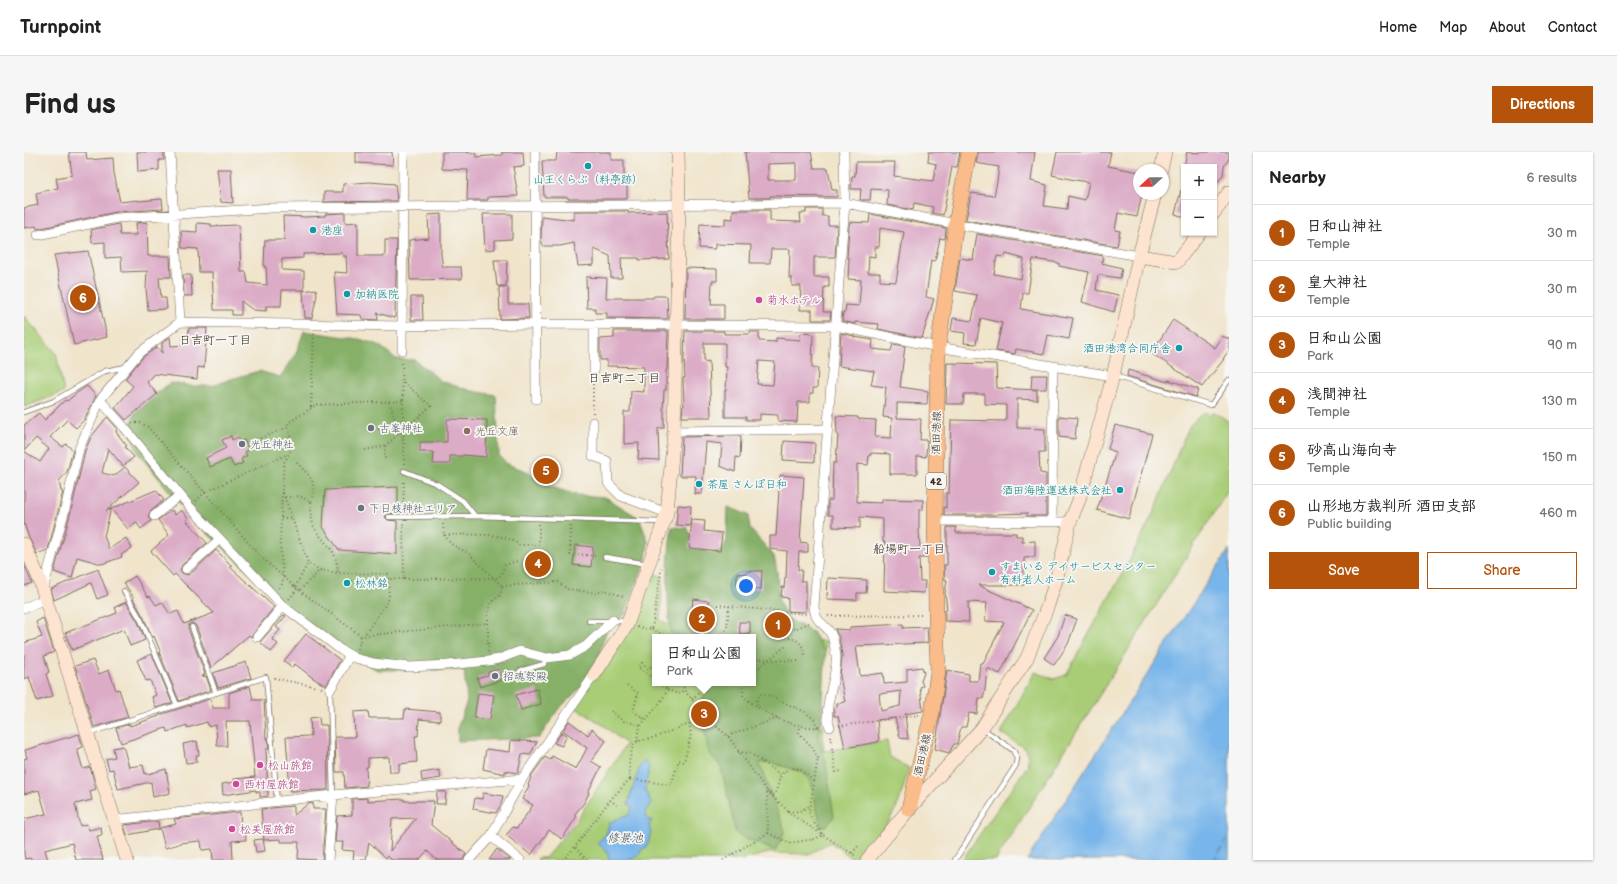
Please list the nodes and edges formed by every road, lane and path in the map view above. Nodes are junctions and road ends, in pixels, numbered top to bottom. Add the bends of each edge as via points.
1 (170, 152) edge
2 (403, 152) edge
3 (535, 152) edge
4 (678, 152) edge
5 (844, 152) edge
6 (969, 152) edge
7 (1165, 152) edge
8 (1162, 164) edge
9 (1229, 192) edge
10 (1153, 200) edge
11 (845, 203) junction
12 (679, 204) junction
13 (535, 205) junction
14 (403, 206) junction
15 (1217, 209) edge
16 (174, 214) junction
17 (956, 224) junction
18 (38, 235) dead end
19 (1197, 236) edge
20 (1139, 256) junction
21 (180, 322) junction
22 (536, 324) junction
23 (315, 325) junction
24 (594, 325) junction
25 (677, 325) junction
26 (402, 326) junction
27 (836, 326) junction
28 (938, 347) junction
29 (402, 350) joint
30 (1053, 366) junction
31 (127, 367) junction
32 (594, 371) joint
33 (1114, 376) junction
34 (1229, 380) edge
35 (402, 381) junction
36 (536, 399) dead end
37 (100, 400) junction
38 (402, 401) junction
39 (389, 402) junction
40 (311, 407) junction
41 (24, 412) edge
42 (593, 422) joint
43 (140, 423) dead end
44 (289, 427) junction
45 (378, 429) dead end
46 (398, 429) junction
47 (828, 429) junction
48 (674, 431) junction
49 (403, 432) junction
50 (400, 434) junction
51 (253, 441) dead end
52 (403, 444) junction
53 (385, 446) junction
54 (365, 450) dead end
55 (289, 454) junction
56 (384, 459) dead end
57 (296, 462) dead end
58 (404, 471) junction
59 (282, 490) junction
60 (205, 492) junction
61 (180, 495) junction
62 (285, 497) junction
63 (312, 502) junction
64 (154, 516) dead end
65 (442, 516) junction
66 (475, 516) junction
67 (389, 517) dead end
68 (403, 517) junction
69 (281, 518) junction
70 (292, 518) junction
71 (539, 518) junction
72 (665, 518) junction
73 (571, 519) junction
74 (935, 521) junction
75 (1052, 522) junction
76 (1070, 522) junction
77 (444, 535) junction
78 (220, 539) junction
79 (24, 544) edge
80 (604, 557) joint
81 (663, 558) dead end
82 (517, 561) dead end
83 (308, 563) junction
84 (649, 564) junction
85 (186, 569) dead end
86 (320, 570) junction
87 (338, 573) junction
88 (283, 576) junction
89 (496, 578) junction
90 (388, 579) junction
91 (404, 579) junction
92 (352, 581) dead end
93 (502, 586) junction
94 (298, 588) junction
95 (124, 591) dead end
96 (274, 595) junction
97 (45, 599) junction
98 (636, 600) junction
99 (717, 605) dead end
100 (283, 606) junction
101 (729, 606) junction
102 (24, 608) edge
103 (936, 615) junction
104 (814, 619) junction
105 (589, 620) dead end
106 (613, 620) junction
107 (488, 623) junction
108 (628, 623) junction
109 (192, 627) dead end
110 (652, 629) junction
111 (661, 634) edge
112 (724, 634) edge
113 (364, 635) junction
114 (361, 636) junction
115 (257, 637) dead end
116 (786, 646) dead end
117 (353, 656) junction
118 (805, 656) dead end
119 (547, 658) junction
120 (756, 659) edge
121 (488, 660) junction
122 (766, 660) junction
123 (799, 662) dead end
124 (652, 666) edge
125 (756, 669) edge
126 (520, 671) dead end
127 (594, 675) joint
128 (266, 677) junction
129 (652, 678) edge
130 (627, 686) dead end
131 (663, 686) edge
132 (683, 686) edge
133 (705, 686) edge
134 (743, 686) edge
135 (330, 690) junction
136 (668, 690) junction
137 (684, 690) junction
138 (216, 692) junction
139 (692, 699) junction
140 (177, 705) junction
141 (698, 707) junction
142 (760, 709) junction
143 (612, 711) dead end
144 (932, 713) junction
145 (778, 718) junction
146 (646, 719) junction
147 (689, 724) junction
148 (641, 725) junction
149 (800, 727) junction
150 (829, 727) junction
151 (817, 728) junction
152 (982, 728) junction
153 (87, 734) junction
154 (728, 736) junction
155 (638, 741) junction
156 (738, 752) junction
157 (841, 772) dead end
158 (781, 775) junction
159 (522, 779) junction
160 (630, 779) junction
161 (814, 782) junction
162 (766, 791) junction
163 (333, 795) junction
164 (610, 800) junction
165 (277, 802) junction
166 (618, 805) dead end
167 (810, 805) junction
168 (909, 809) junction
169 (787, 811) junction
170 (114, 820) junction
171 (768, 833) junction
172 (822, 835) junction
173 (491, 836) junction
174 (859, 845) dead end
175 (575, 847) junction
176 (127, 860) edge
177 (328, 860) edge
178 (469, 860) edge
179 (520, 860) edge
180 (563, 860) edge
181 (587, 860) edge
182 (723, 860) edge
183 (866, 860) edge
184 (955, 860) edge

1 - 16 street
2 - 14 street
3 - 13 street
4 - 12 street
5 - 11 street
6 - 17 main road, 酒田港線 / 42
7 - 8 street
9 - 15 street
10 - 20 street
11 - 12 street
11 - 17 street
11 - 27 street
12 - 13 street
12 - 25 street
13 - 14 street
13 - 22 street
14 - 16 street via 271,208
14 - 26 street
16 - 18 street via 117,218
16 - 21 street
17 - 20 street
17 - 28 main road, 酒田港線 / 42
19 - 20 street via 1177,262
20 - 33 street
21 - 23 street
21 - 31 street via 139,353
22 - 24 street
22 - 26 street
22 - 36 street
23 - 26 street
23 - 40 path
24 - 25 street
24 - 32 street
25 - 27 street
25 - 48 street
26 - 29 street
27 - 28 street
27 - 47 street
28 - 30 street
28 - 74 main road, 酒田港線 / 42
29 - 35 path
30 - 33 street
30 - 75 street
31 - 37 street
31 - 41 lane via 105,371 54,401
32 - 42 path
33 - 34 lane via 1211,405
33 - 76 street via 1079,500
35 - 38 path
35 - 49 path via 431,406
37 - 61 street
37 - 97 street via 79,449 45,582
38 - 39 path
38 - 49 path
39 - 40 path
39 - 46 path
40 - 44 path via 288,423
42 - 72 street via 593,456 607,461 608,483 621,496
43 - 60 path via 147,426
44 - 51 path
44 - 55 path via 292,448
45 - 46 path
46 - 50 path
47 - 48 street
47 - 104 street
48 - 72 street
49 - 50 path
49 - 52 path
50 - 52 path
50 - 53 path
52 - 58 path
53 - 54 path
53 - 56 path
55 - 59 path via 284,463
55 - 60 path
57 - 63 path via 315,486
58 - 66 lane via 437,484 463,502
58 - 68 path
59 - 62 path
59 - 69 path
60 - 88 path via 243,538
61 - 64 street
61 - 78 street
62 - 63 path via 299,496
62 - 70 path
63 - 87 path via 311,515 316,532 334,554
65 - 66 lane
65 - 68 lane
65 - 77 path
66 - 71 lane
67 - 68 lane
68 - 91 path
69 - 70 path
69 - 88 path
70 - 83 path
71 - 73 lane
71 - 77 path via 539,545 519,545 514,540 500,537
72 - 73 lane
72 - 84 street
73 - 80 path via 570,554
74 - 75 street
74 - 103 main road, 酒田港線 / 42
75 - 76 street
76 - 152 street via 1057,577 1027,658
77 - 89 path via 451,544 468,553
78 - 85 street
78 - 96 street
79 - 97 street
80 - 84 lane
81 - 110 path
82 - 89 path via 505,564 501,575
83 - 86 path
83 - 94 path
84 - 98 street
86 - 87 path
86 - 94 path
87 - 90 path via 388,574
88 - 94 path
88 - 96 path via 282,584
89 - 91 path
89 - 93 path
90 - 91 path
90 - 92 path
90 - 113 path via 388,601
93 - 98 path via 558,582 567,589 597,592 604,590
93 - 107 path via 500,594 491,603
94 - 100 path
94 - 114 path
95 - 140 lane via 141,620
96 - 100 street
97 - 102 street
97 - 153 street
98 - 108 street
99 - 101 path
100 - 115 street
100 - 117 street via 341,650
101 - 104 path
101 - 112 path via 727,628
103 - 104 path
103 - 144 main road, 酒田港線 / 42 via 938,671
104 - 118 path via 778,633 798,641
104 - 150 street via 831,634 836,656 833,685 826,711
105 - 106 lane
106 - 108 lane
106 - 119 street via 586,646 570,655
107 - 113 path
107 - 121 path
108 - 110 path
108 - 127 street
109 - 138 lane
110 - 111 path
113 - 114 path
114 - 117 path
116 - 122 path
117 - 121 street via 374,663 408,667
117 - 135 street
119 - 121 street via 520,651 499,659
119 - 126 lane via 544,664
120 - 122 path
122 - 123 path
122 - 125 path
124 - 129 path via 648,670 642,663 638,667
127 - 159 street
128 - 135 path
128 - 138 lane
128 - 165 lane
130 - 146 path via 638,693 633,711
131 - 136 path
132 - 137 path
133 - 139 path
134 - 142 path via 743,696
135 - 163 lane
136 - 137 path via 678,694
136 - 146 path
137 - 139 path
138 - 140 lane
139 - 141 path
140 - 153 lane
141 - 147 path
141 - 154 path
142 - 145 path
142 - 151 path via 756,702 760,694 765,694 805,712 815,720
143 - 148 path via 623,721
144 - 150 path
144 - 168 main road, 酒田港線 / 42
145 - 149 path
145 - 154 path
146 - 148 path
147 - 155 path
147 - 160 path via 692,734 684,762 679,760 671,785
148 - 155 path via 637,735
149 - 151 path
149 - 161 path via 799,733 818,758
150 - 151 path
150 - 157 path via 836,772
152 - 168 street
152 - 184 lane via 1013,750 1017,758 1016,766
153 - 170 street
154 - 156 path
155 - 160 path via 633,745 629,762
156 - 158 path via 750,752
156 - 162 path
158 - 161 path via 796,768
158 - 162 path via 775,794
159 - 163 street
159 - 173 street
160 - 164 path
161 - 167 path
162 - 169 path
162 - 171 path
163 - 165 street
163 - 177 street
164 - 166 path
164 - 175 path
165 - 170 street
167 - 169 path via 802,810
167 - 172 path via 812,820
168 - 183 street
169 - 172 path
170 - 176 street
171 - 172 path via 790,843 815,839
171 - 182 path
172 - 174 path via 852,853
173 - 178 street
173 - 179 street
175 - 180 path
175 - 181 path

